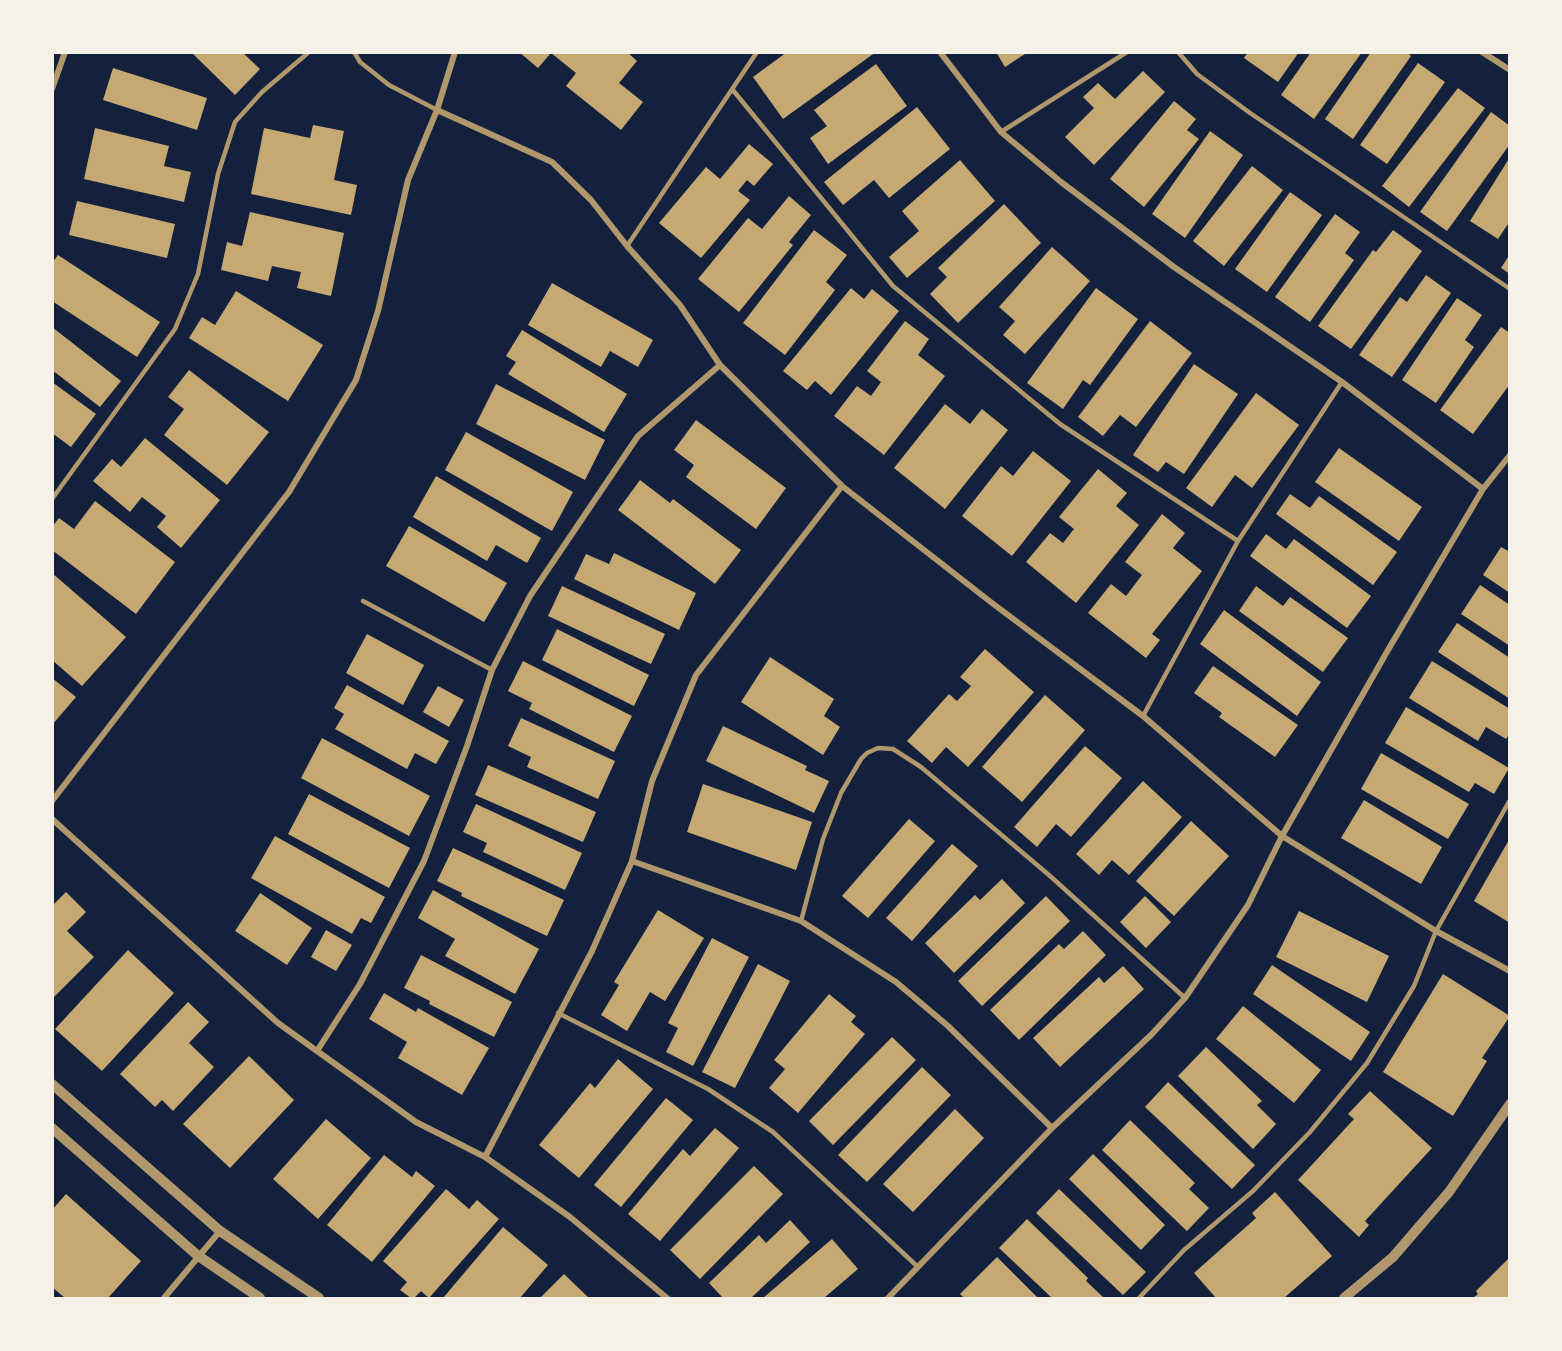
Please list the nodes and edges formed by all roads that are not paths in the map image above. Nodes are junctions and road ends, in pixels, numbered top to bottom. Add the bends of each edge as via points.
1 (65, 52) edge
2 (309, 52) edge
3 (354, 52) edge
4 (455, 52) edge
5 (757, 52) edge
6 (940, 52) edge
7 (1127, 52) edge
8 (1178, 52) edge
9 (1482, 52) edge
10 (1509, 70) edge
11 (52, 89) edge
12 (732, 89) junction
13 (437, 110) junction
14 (1001, 132) junction
15 (627, 246) junction
16 (1509, 289) edge
17 (720, 365) junction
18 (1342, 382) junction
19 (1509, 455) edge
20 (842, 486) junction
21 (1483, 489) junction
22 (52, 499) edge
23 (1238, 542) junction
24 (363, 601) dead end
25 (492, 670) junction
26 (1143, 716) junction
27 (1509, 800) edge
28 (52, 801) edge
29 (52, 819) edge
30 (1282, 836) junction
31 (632, 861) junction
32 (801, 921) junction
33 (1436, 931) junction
34 (1509, 970) edge
35 (1185, 998) junction
36 (558, 1013) junction
37 (317, 1051) junction
38 (52, 1084) edge
39 (1509, 1104) edge
40 (52, 1128) edge
41 (1052, 1128) junction
42 (485, 1157) junction
43 (220, 1231) junction
44 (197, 1255) junction
45 (918, 1267) junction
46 (164, 1299) edge
47 (260, 1299) edge
48 (319, 1299) edge
49 (667, 1299) edge
50 (888, 1299) edge
51 (1139, 1299) edge
52 (1344, 1299) edge

1 - 11 street
2 - 22 lane via 262,92 235,122 218,174 198,274 175,329
3 - 13 lane via 360,62 389,85
4 - 13 street
5 - 12 lane
6 - 14 street
7 - 14 lane
8 - 16 lane via 1197,74 1250,113
9 - 10 street
12 - 15 lane
12 - 23 lane via 893,286 1060,423
13 - 15 street via 552,162 591,200
13 - 28 street via 408,180 378,311 356,380 289,492
14 - 18 street via 1174,267
15 - 17 street via 680,305
17 - 20 street
17 - 25 street via 638,436 530,596
18 - 21 street
18 - 23 lane
19 - 21 street
20 - 26 street
20 - 31 street via 696,675 652,781
21 - 30 street
23 - 26 lane
24 - 25 lane
25 - 37 street via 424,861 360,984
26 - 30 street
27 - 33 lane
29 - 37 street via 278,1023
30 - 33 street
30 - 35 street via 1248,905
31 - 32 street
31 - 36 street via 592,951
32 - 35 lane via 823,839 841,793 867,753 878,748 893,749 921,767 1049,875
32 - 41 street via 896,982 948,1026
33 - 34 street
33 - 51 lane via 1414,986 1367,1063 1310,1132 1253,1191 1184,1250
35 - 41 street
36 - 42 street
36 - 45 lane via 708,1089 773,1132
37 - 42 street via 416,1122
38 - 43 street
39 - 52 street via 1449,1192 1394,1257
40 - 44 street
41 - 45 street
42 - 49 street via 570,1217
43 - 44 street
43 - 48 street
44 - 46 street
44 - 47 street
45 - 50 street

